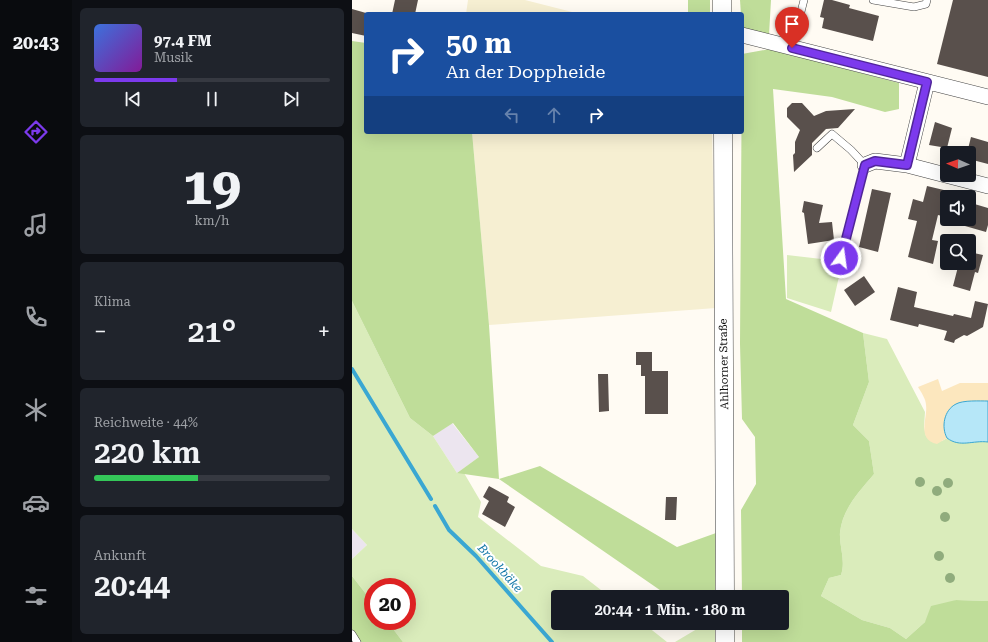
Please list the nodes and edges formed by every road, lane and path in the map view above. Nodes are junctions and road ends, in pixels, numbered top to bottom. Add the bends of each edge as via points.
1 (722, 0) edge
2 (804, 0) edge
3 (872, 0) edge
4 (928, 0) edge
5 (722, 12) edge
6 (744, 36) edge
7 (792, 48) junction
8 (927, 82) junction
9 (988, 97) edge
10 (723, 134) edge
11 (817, 148) dead end
12 (865, 165) junction
13 (907, 165) junction
14 (988, 186) edge
15 (841, 258) dead end
16 (725, 590) edge
17 (725, 630) edge
18 (352, 634) edge
19 (357, 642) edge
20 (724, 642) edge

1 - 5 street
2 - 7 lane
3 - 4 lane via 914,7 926,4
6 - 7 street
7 - 8 street
8 - 9 street
8 - 13 street
10 - 16 street, Ahlhorner Straße
11 - 12 lane via 832,134
12 - 13 street via 875,161
12 - 15 lane
13 - 14 street
17 - 20 street
18 - 19 lane

